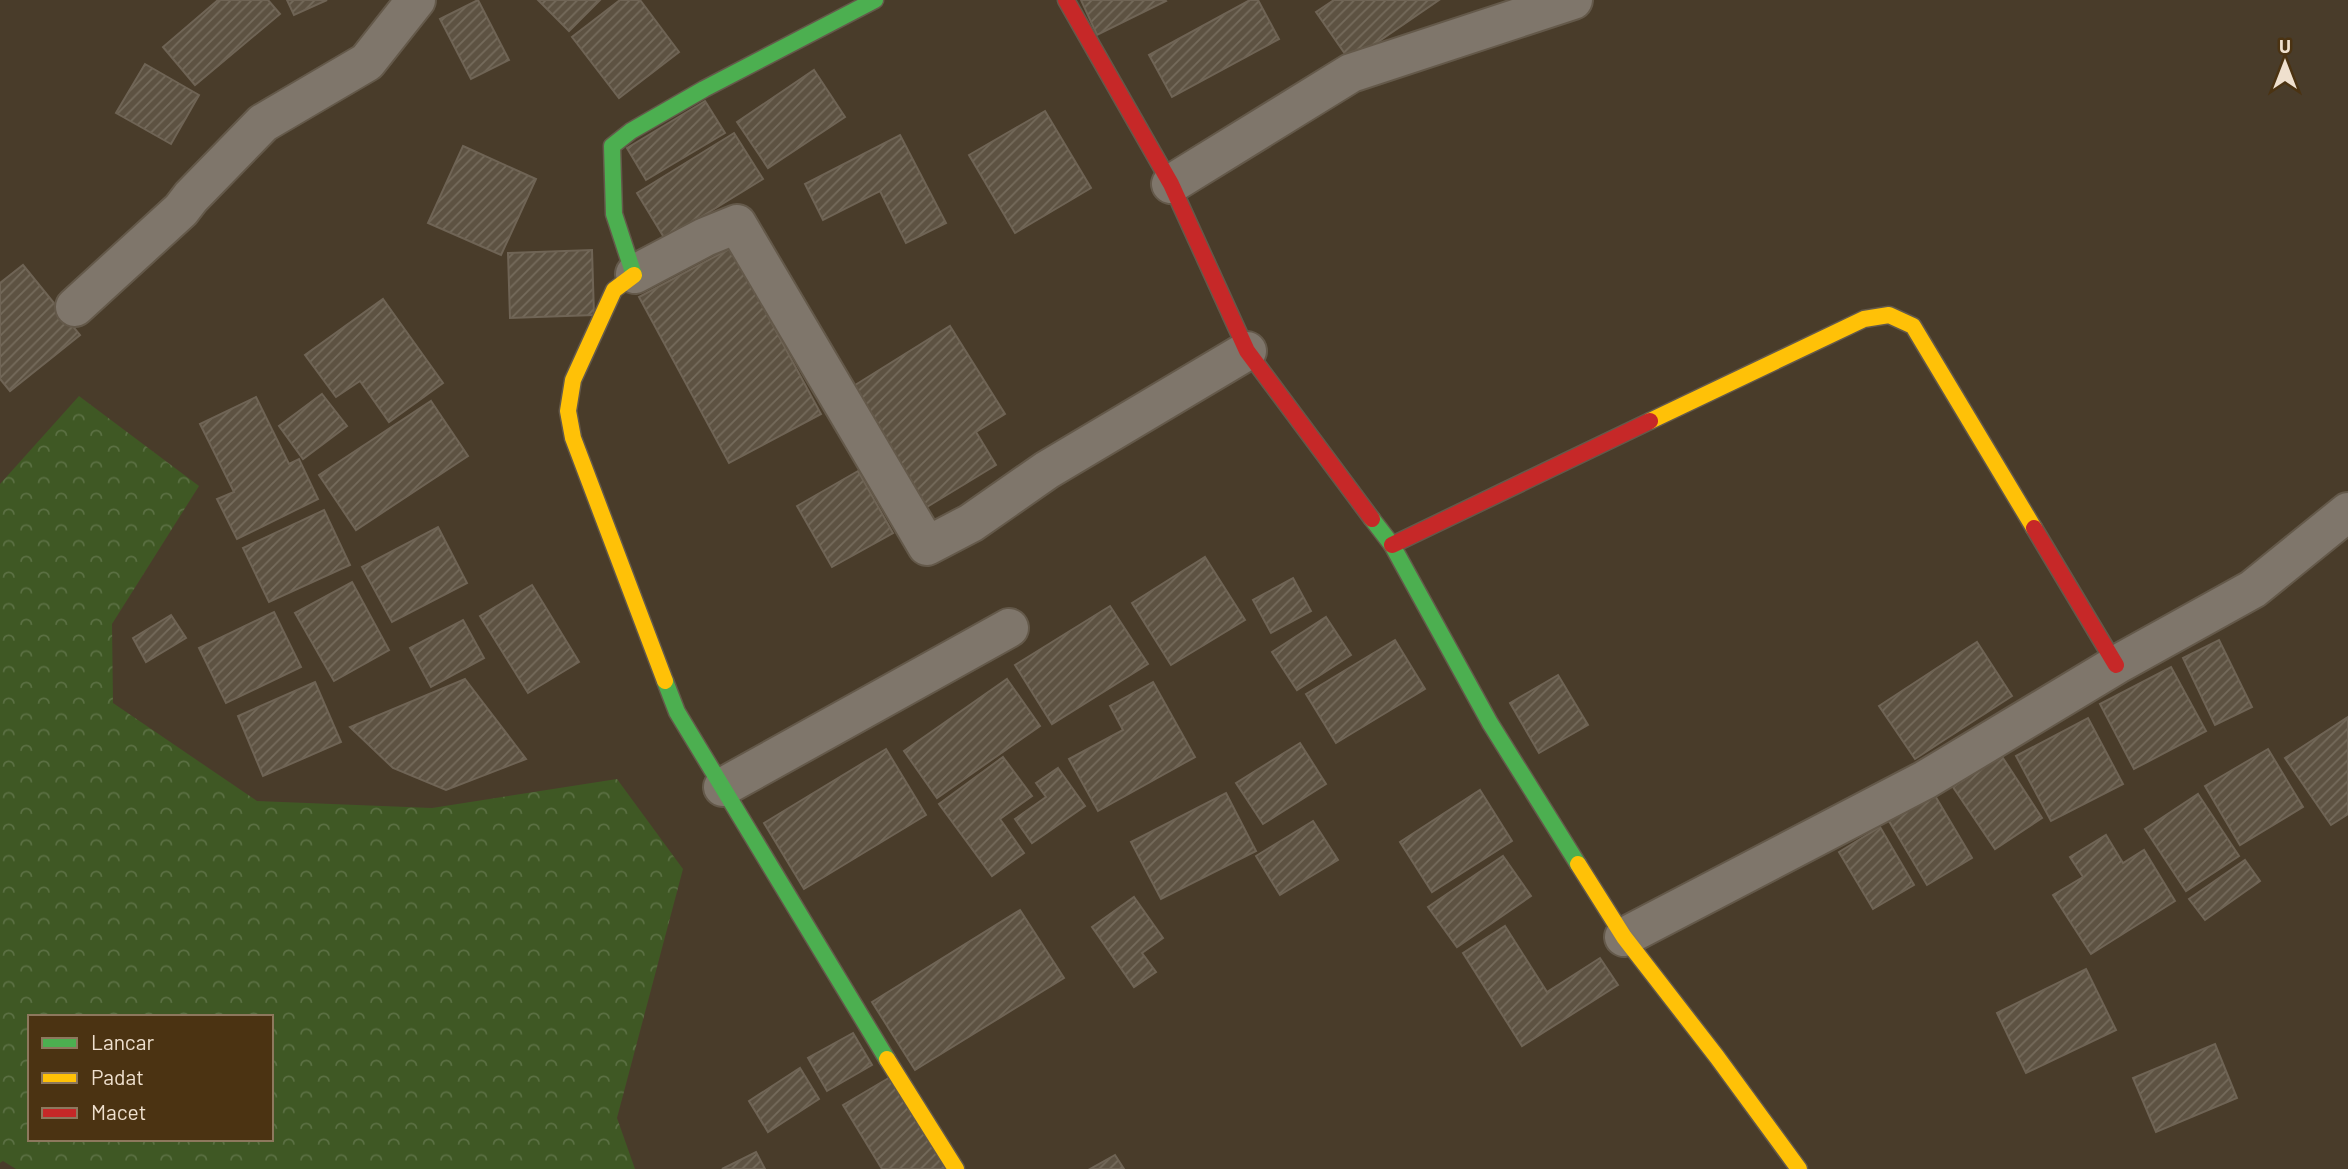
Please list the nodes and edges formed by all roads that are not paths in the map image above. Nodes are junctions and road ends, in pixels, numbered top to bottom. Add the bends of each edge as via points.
1 (416, 0) edge
2 (875, 0) edge
3 (1066, 0) edge
4 (1573, 0) edge
5 (1171, 184) junction
6 (635, 274) junction
7 (75, 307) dead end
8 (1247, 351) junction
9 (2348, 512) edge
10 (1392, 545) junction
11 (1009, 628) dead end
12 (2116, 665) junction
13 (723, 787) junction
14 (1624, 937) junction
15 (956, 1169) edge
16 (1799, 1169) edge

1 - 7 street via 367,62 263,123 181,210
2 - 6 street via 704,89 612,146 614,214
3 - 5 street
4 - 5 street via 1351,73
5 - 8 street
6 - 8 street via 737,224 927,546
6 - 13 street via 614,290 573,380 568,411 573,438 677,712
8 - 10 street
9 - 12 street via 2253,589
10 - 12 street via 1864,319 1889,315 1913,326
10 - 14 street via 1490,723
11 - 13 street
12 - 14 street via 1925,780
13 - 15 street
14 - 16 street

